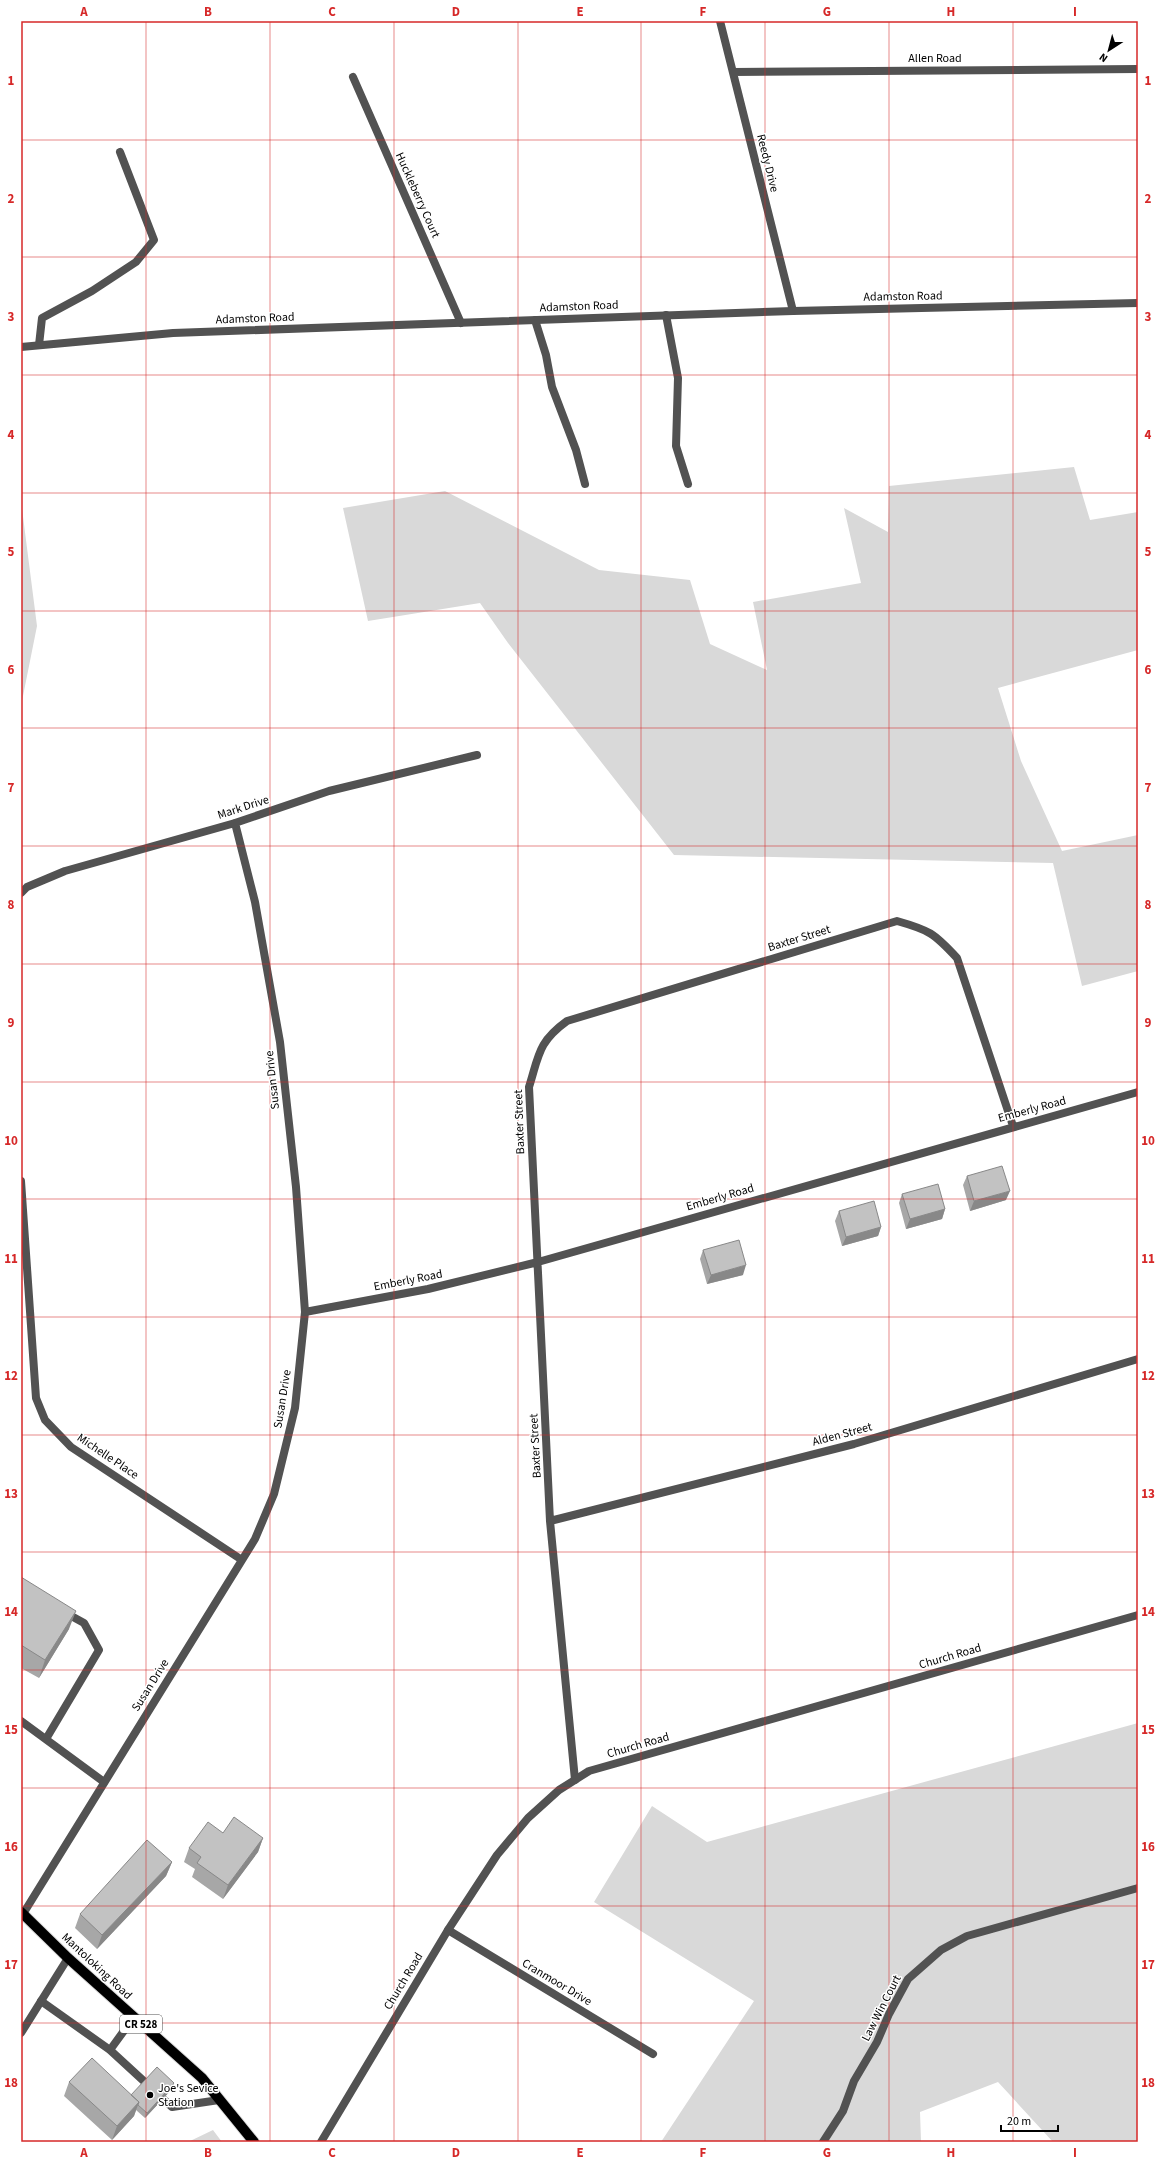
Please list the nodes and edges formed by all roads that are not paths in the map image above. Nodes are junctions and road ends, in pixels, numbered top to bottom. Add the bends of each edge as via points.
1 (720, 21) edge
2 (1138, 69) edge
3 (733, 72) junction
4 (353, 77) dead end
5 (120, 152) dead end
6 (1138, 303) edge
7 (793, 311) junction
8 (666, 315) junction
9 (535, 320) junction
10 (461, 323) junction
11 (40, 345) junction
12 (21, 347) edge
13 (584, 484) dead end
14 (688, 484) dead end
15 (477, 755) dead end
16 (235, 823) junction
17 (21, 893) edge
18 (1138, 1092) edge
19 (1013, 1126) junction
20 (21, 1181) edge
21 (538, 1262) junction
22 (305, 1312) junction
23 (1138, 1360) edge
24 (550, 1521) junction
25 (242, 1560) junction
26 (56, 1608) edge
27 (1138, 1614) edge
28 (21, 1721) edge
29 (46, 1739) junction
30 (575, 1780) junction
31 (104, 1782) junction
32 (1138, 1888) edge
33 (22, 1913) edge
34 (448, 1930) junction
35 (68, 1958) junction
36 (41, 2001) junction
37 (134, 2017) junction
38 (21, 2033) edge
39 (110, 2050) junction
40 (654, 2054) dead end
41 (220, 2100) junction
42 (254, 2142) edge
43 (321, 2142) edge
44 (823, 2142) edge

1 - 3 street, Reedy Drive
2 - 3 street, Allen Road
3 - 7 street, Reedy Drive
4 - 10 street, Huckleberry Court
5 - 11 street via 154,240 136,262 92,291 42,318
6 - 7 street, Adamston Road
7 - 8 street, Adamston Road
8 - 9 street, Adamston Road
8 - 14 street via 678,378 676,446
9 - 10 street, Adamston Road
9 - 13 street via 546,355 552,388 576,450
10 - 11 street, Adamston Road via 173,333
11 - 12 street, Adamston Road
15 - 16 street, Mark Drive via 329,791
16 - 17 street, Mark Drive via 64,871 26,887
16 - 22 street, Susan Drive via 254,902 280,1042 296,1187
18 - 19 street, Emberly Road
19 - 21 street, Emberly Road
19 - 21 street, Baxter Street via 957,958 925,929 896,922 572,1019 551,1033 542,1044 528,1087
20 - 25 street, Michelle Place via 36,1398 45,1420 71,1447
21 - 22 street, Emberly Road via 428,1289
21 - 24 street, Baxter Street
22 - 25 street, Susan Drive via 295,1408 274,1494 255,1540
23 - 24 street, Alden Street via 854,1444
24 - 30 street, Baxter Street
25 - 31 street, Susan Drive
26 - 29 street via 84,1623 99,1650
27 - 30 street, Church Road via 589,1771
28 - 29 street
29 - 31 street
30 - 34 street, Church Road via 559,1790 512,1836
31 - 33 street, Susan Drive
32 - 44 street, Law Win Court via 967,1936 941,1950 908,1979 877,2042 854,2081 843,2111
33 - 35 main road, Mantoloking Road / CR 528
34 - 40 street, Cranmoor Drive
34 - 43 street, Church Road
35 - 36 street
35 - 37 main road, Mantoloking Road / CR 528
36 - 38 street
36 - 39 street
37 - 39 street
37 - 41 main road, Mantoloking Road / CR 528 via 202,2078
39 - 41 street via 172,2107
41 - 42 main road, Mantoloking Road / CR 528

